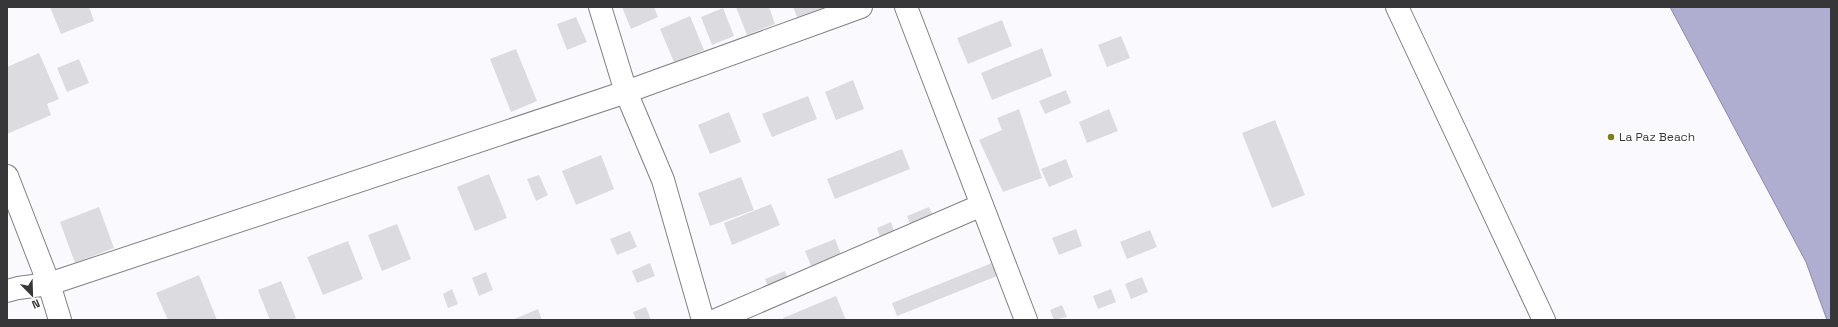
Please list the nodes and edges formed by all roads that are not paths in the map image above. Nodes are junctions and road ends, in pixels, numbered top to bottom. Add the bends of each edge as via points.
1 (600, 7) edge
2 (862, 7) edge
3 (906, 7) edge
4 (1396, 7) edge
5 (626, 92) junction
6 (7, 176) edge
7 (982, 205) junction
8 (49, 284) junction
9 (7, 291) edge
10 (60, 320) edge
11 (703, 320) edge
12 (716, 320) edge
13 (1026, 320) edge
14 (1544, 320) edge

1 - 5 street
2 - 5 street
3 - 7 street
4 - 14 street
5 - 8 street
5 - 11 street via 663,180
6 - 8 street
7 - 12 street
7 - 13 street
8 - 9 street
8 - 10 street

